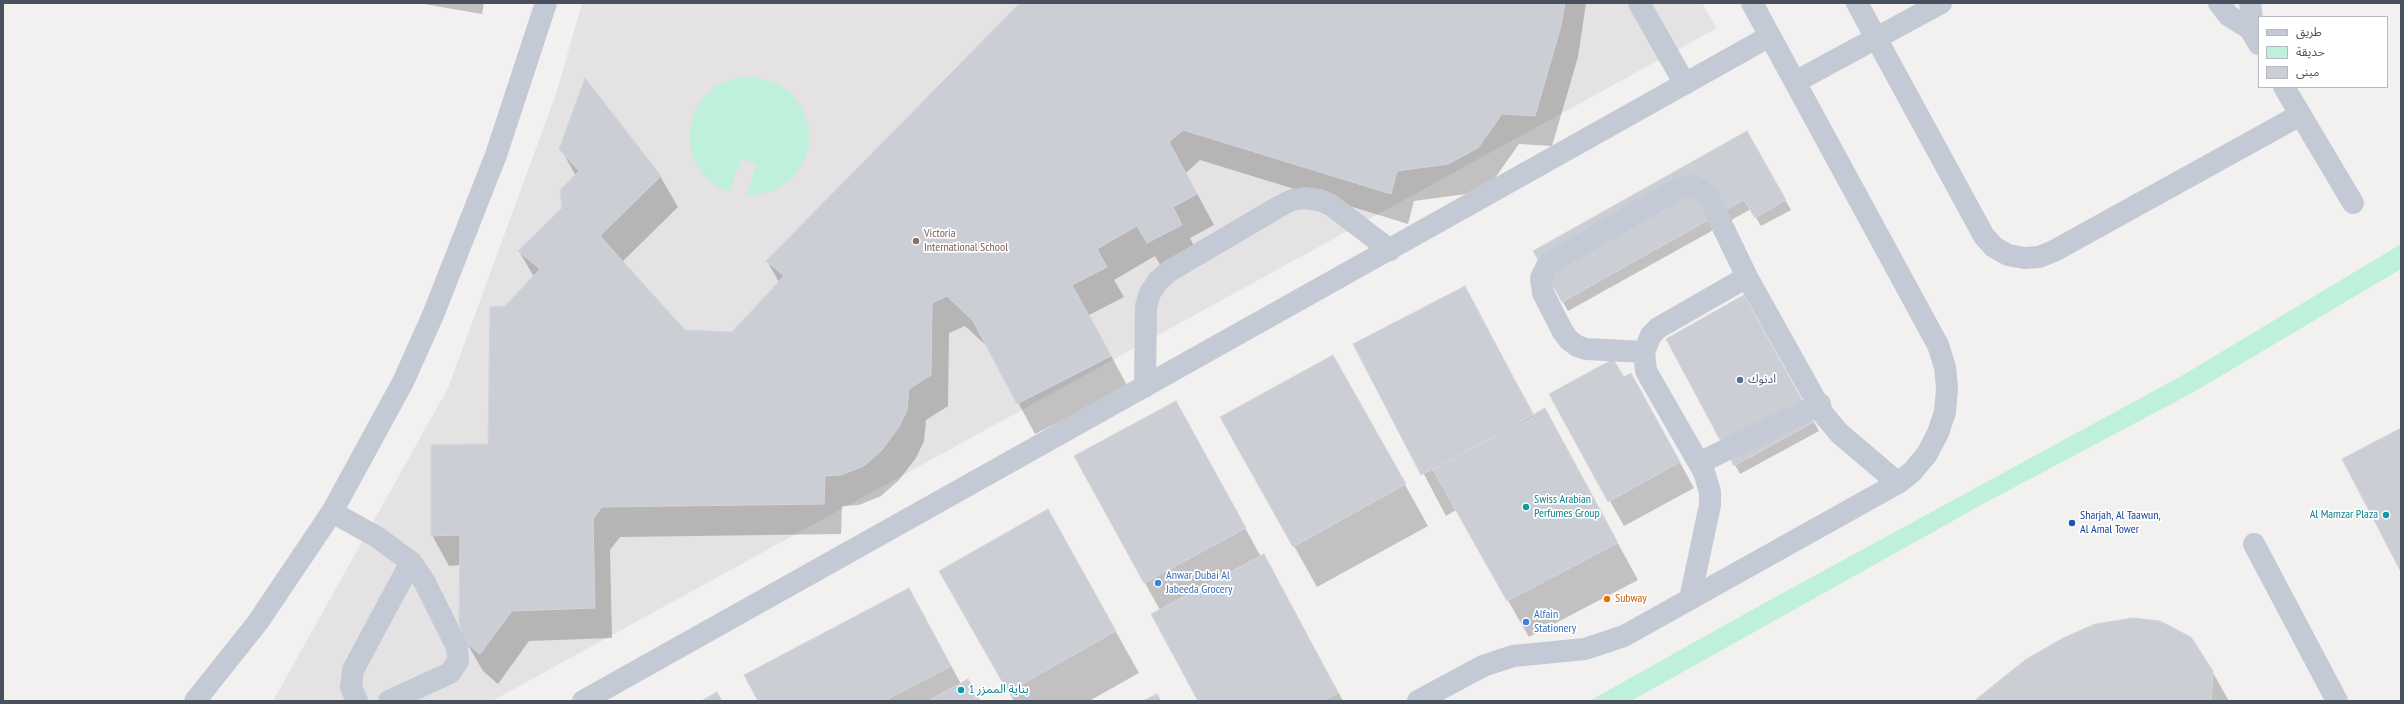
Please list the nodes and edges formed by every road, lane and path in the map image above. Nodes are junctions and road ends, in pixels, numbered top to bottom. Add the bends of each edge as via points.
1 (546, 3) edge
2 (1639, 3) edge
3 (1752, 3) edge
4 (1857, 3) edge
5 (1940, 3) edge
6 (2219, 3) edge
7 (2250, 3) edge
8 (1770, 36) junction
9 (2254, 37) edge
10 (1876, 38) junction
11 (1795, 82) junction
12 (1685, 84) junction
13 (2285, 88) edge
14 (2300, 114) junction
15 (2353, 203) dead end
16 (1390, 250) junction
17 (1747, 277) junction
18 (1644, 352) junction
19 (1144, 386) junction
20 (1820, 404) junction
21 (1700, 463) junction
22 (1898, 483) junction
23 (332, 512) junction
24 (2254, 544) dead end
25 (411, 562) junction
26 (1690, 599) junction
27 (217, 674) junction
28 (196, 701) edge
29 (209, 701) edge
30 (357, 701) edge
31 (389, 701) edge
32 (583, 701) edge
33 (1418, 701) edge
34 (2337, 701) edge

1 - 23 street via 496,155 433,316 403,382
2 - 12 street
3 - 8 street
4 - 10 street
5 - 10 street
6 - 9 street via 2229,16
7 - 9 street
8 - 11 street
8 - 12 street
10 - 11 street
10 - 14 street via 1984,236 1994,247 2008,255 2024,258 2039,257 2054,251
11 - 22 street via 1928,325 1945,367 1947,389 1938,433 1927,454 1912,472
12 - 16 street
13 - 14 street
14 - 15 street
16 - 19 street
16 - 19 street via 1331,205 1319,200 1305,198 1292,200 1280,206 1168,272 1158,281 1150,293 1146,306
17 - 18 street via 1658,328 1651,335
17 - 18 street via 1707,194 1694,186 1678,189 1548,264 1541,278 1541,286 1569,340 1586,349
17 - 20 street
18 - 21 street via 1646,371
19 - 32 street
20 - 21 street
20 - 22 street via 1824,414 1839,433
21 - 26 street via 1707,482 1710,505
22 - 26 street
23 - 25 street via 377,537
23 - 27 street via 262,616
24 - 34 street
25 - 30 street via 353,670 351,687
25 - 31 street via 424,580 457,647 458,662 444,677
26 - 33 street via 1624,636 1565,652 1513,656 1483,666
27 - 28 street
27 - 29 street

